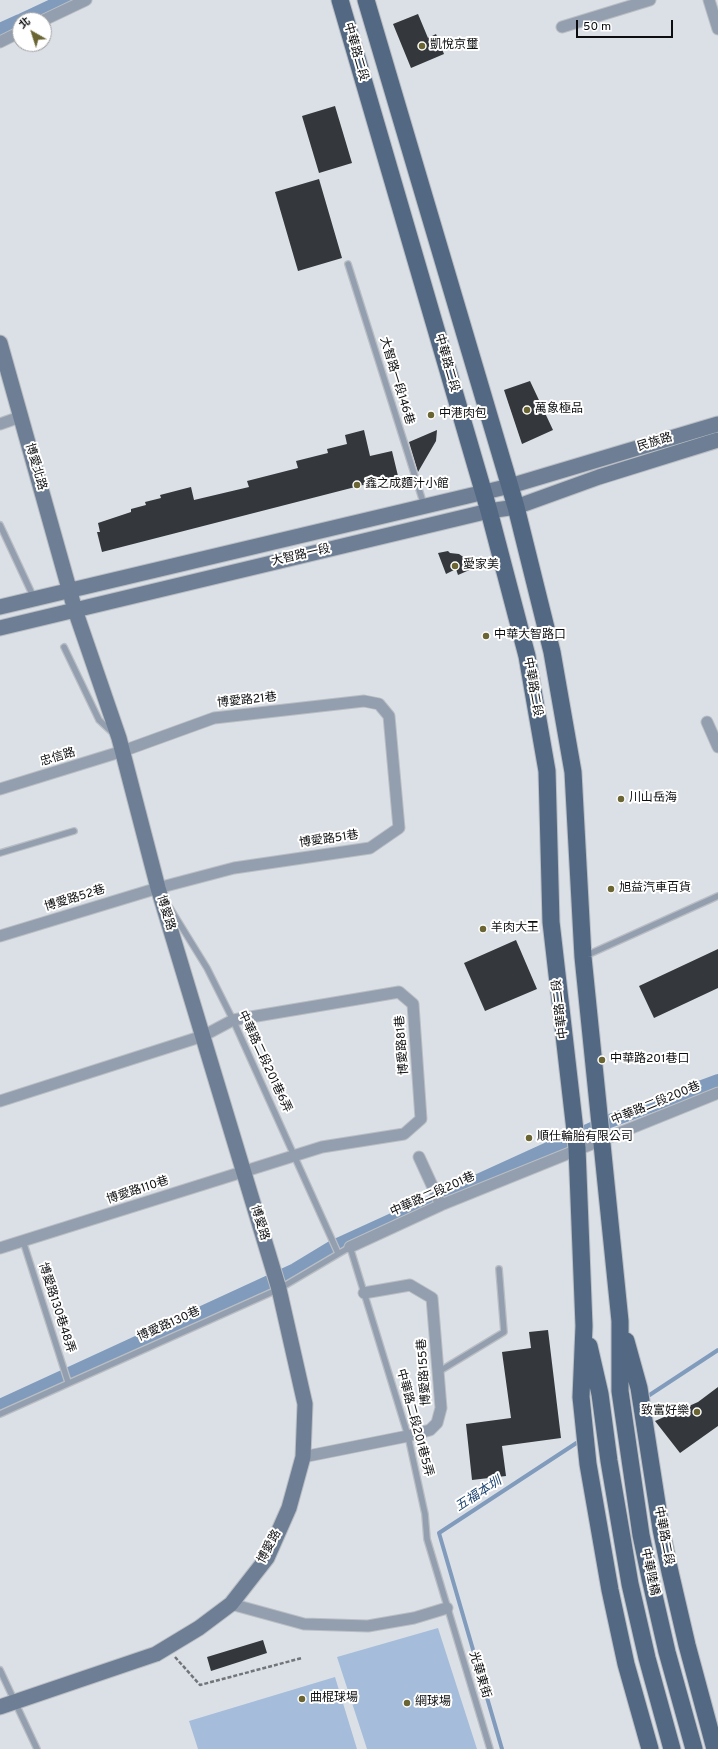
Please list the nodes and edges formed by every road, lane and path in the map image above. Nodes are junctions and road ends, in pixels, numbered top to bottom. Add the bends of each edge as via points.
1 (340, 0) edge
2 (366, 0) edge
3 (650, 0) edge
4 (709, 0) edge
5 (81, 1) edge
6 (52, 16) edge
7 (562, 27) dead end
8 (718, 29) edge
9 (12, 36) edge
10 (0, 42) edge
11 (348, 264) dead end
12 (0, 343) edge
13 (20, 417) junction
14 (0, 424) edge
15 (718, 424) edge
16 (718, 440) edge
17 (592, 462) joint
18 (600, 477) joint
19 (510, 486) junction
20 (483, 491) junction
21 (424, 505) junction
22 (516, 508) junction
23 (489, 512) junction
24 (0, 525) edge
25 (70, 590) junction
26 (34, 598) junction
27 (0, 607) edge
28 (76, 610) junction
29 (0, 628) edge
30 (64, 647) dead end
31 (379, 704) joint
32 (706, 722) dead end
33 (121, 745) junction
34 (718, 747) edge
35 (0, 789) edge
36 (74, 831) dead end
37 (0, 853) edge
38 (158, 888) junction
39 (718, 896) edge
40 (0, 936) edge
41 (583, 957) junction
42 (232, 1020) junction
43 (203, 1036) junction
44 (718, 1093) edge
45 (0, 1101) edge
46 (603, 1139) junction
47 (577, 1148) junction
48 (295, 1155) junction
49 (419, 1157) dead end
50 (244, 1172) junction
51 (441, 1205) junction
52 (23, 1241) junction
53 (350, 1247) junction
54 (0, 1248) edge
55 (338, 1252) junction
56 (499, 1270) dead end
57 (279, 1289) junction
58 (364, 1293) junction
59 (620, 1321) junction
60 (584, 1326) junction
61 (438, 1373) junction
62 (68, 1382) junction
63 (620, 1391) joint
64 (600, 1394) joint
65 (0, 1414) edge
66 (408, 1436) junction
67 (303, 1457) junction
68 (231, 1604) junction
69 (447, 1608) junction
70 (167, 1647) junction
71 (302, 1658) dead end
72 (0, 1670) edge
73 (15, 1702) junction
74 (0, 1707) edge
75 (37, 1749) edge
76 (490, 1749) edge
77 (650, 1749) edge
78 (672, 1749) edge
79 (694, 1749) edge
80 (715, 1749) edge

1 - 20 main road, 中華路二段
2 - 19 main road, 中華路二段
3 - 7 street
4 - 8 street
5 - 6 street
9 - 10 street
11 - 21 lane, 大智路一段146巷
12 - 13 street, 博愛北路
13 - 14 street
13 - 25 street, 博愛北路
15 - 17 street, 民族路
16 - 18 street, 民族路
17 - 19 street, 大智路一段
18 - 22 street, 大智路一段
19 - 20 street, 大智路一段
19 - 22 main road, 中華路二段
20 - 21 street, 大智路一段
20 - 23 main road, 中華路二段
21 - 25 street, 大智路一段
22 - 23 street, 大智路一段
22 - 41 main road, 中華路二段 via 552,652 573,772
23 - 28 street, 大智路一段
23 - 47 main road, 中華路二段 via 527,656 548,771 550,922
24 - 26 lane
25 - 26 street, 大智路一段
25 - 28 street, 博愛路
26 - 27 street, 大智路一段
28 - 29 street, 大智路一段
28 - 33 street, 博愛路
30 - 33 lane via 99,720
31 - 33 street, 博愛路21巷 via 364,701 214,718
31 - 38 street, 博愛路51巷 via 389,716 399,828 370,848 234,868
32 - 34 street
33 - 35 street, 忠信路
33 - 38 street, 博愛路
36 - 37 lane
38 - 40 street, 博愛路52巷
38 - 42 lane, 中華路二段201巷6弄 via 207,968
38 - 43 street, 博愛路
39 - 41 lane
41 - 46 main road, 中華路二段
42 - 43 street, 博愛路81巷
42 - 48 lane, 中華路二段201巷6弄
42 - 48 street, 博愛路81巷 via 399,992 413,1004 421,1119 404,1134 322,1147
43 - 45 street, 博愛路81巷
43 - 50 street, 博愛路
44 - 46 street, 中華路二段200巷
46 - 47 street, 中華路二段201巷
46 - 59 main road, 中華路二段
47 - 51 street, 中華路二段201巷
47 - 60 main road, 中華路二段
48 - 50 street, 博愛路81巷
48 - 55 lane, 中華路二段201巷6弄
49 - 51 street
50 - 52 street, 博愛路110巷
50 - 57 street, 博愛路
51 - 53 street, 中華路二段201巷
52 - 54 street, 博愛路110巷
52 - 62 lane, 博愛路130巷48弄
53 - 55 lane, 中華路二段201巷
53 - 58 lane, 中華路二段201巷5弄
55 - 57 lane, 中華路二段201巷
56 - 61 lane via 504,1332
57 - 62 lane, 博愛路130巷
57 - 67 street, 博愛路 via 305,1404
58 - 61 street, 博愛路155巷 via 410,1285 432,1298
58 - 66 lane, 中華路二段201巷5弄
59 - 63 main road, 中華路二段
59 - 80 main road, 中華路二段 via 639,1388 670,1572
60 - 64 main road, 中華路二段
60 - 77 main road, 中華路二段 via 581,1397 588,1464 626,1664
61 - 66 street, 博愛路155巷 via 441,1408 438,1423 430,1430
62 - 65 lane, 博愛路130巷
63 - 79 main road, 中華陸橋 via 641,1535 667,1652
64 - 78 main road, 中華陸橋 via 608,1461 628,1577 646,1658
66 - 67 street, 博愛路155巷
66 - 69 lane, 中華路二段201巷5弄 via 426,1514 427,1539
67 - 68 street, 博愛路 via 289,1508 267,1558
68 - 69 street via 304,1624 368,1626 414,1618
68 - 70 street, 博愛路 via 199,1628
69 - 76 lane, 光華東街
70 - 71 path via 200,1685
70 - 73 street, 博愛路 via 156,1654
72 - 73 lane
73 - 74 street, 博愛路
73 - 75 lane

